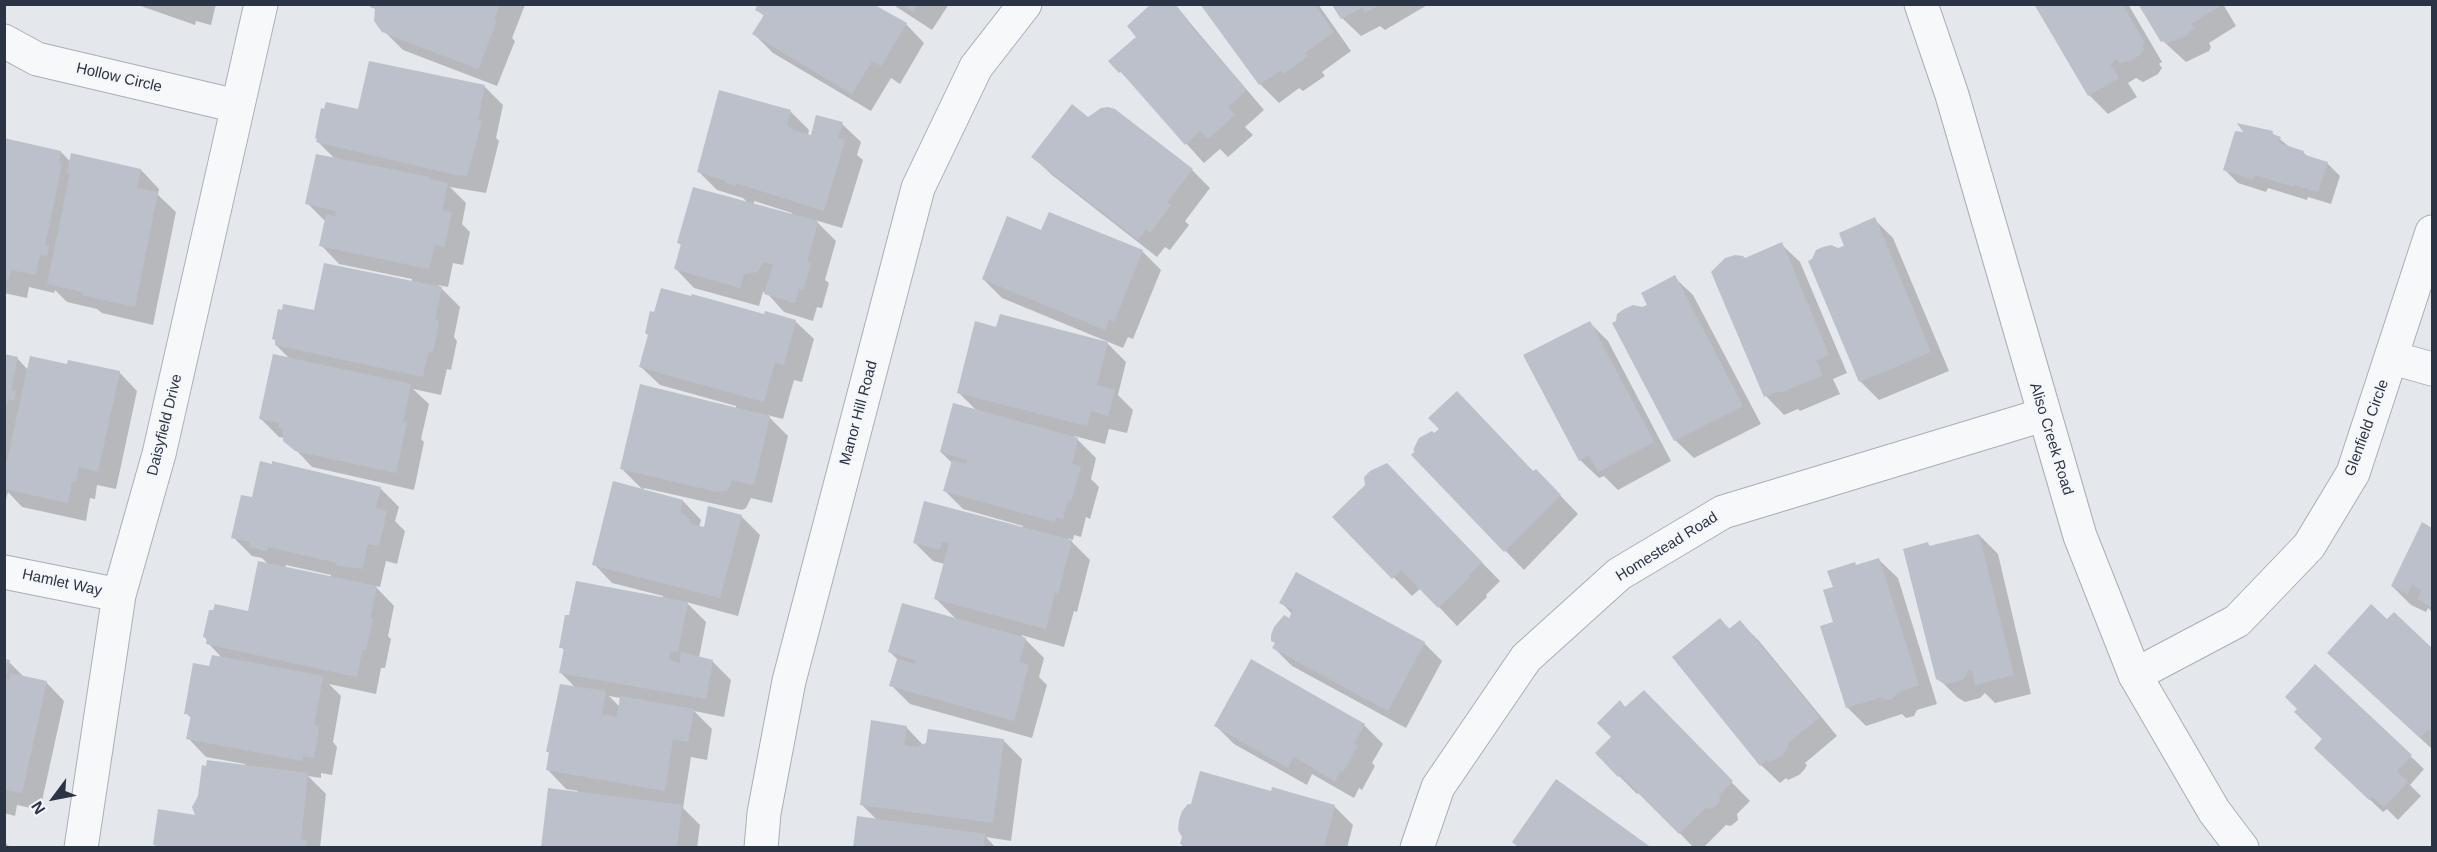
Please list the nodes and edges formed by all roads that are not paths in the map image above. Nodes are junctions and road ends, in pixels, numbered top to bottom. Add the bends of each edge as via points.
1 (261, 4) edge
2 (1025, 4) edge
3 (1921, 4) edge
4 (4, 41) edge
5 (237, 106) junction
6 (2433, 232) edge
7 (2392, 358) junction
8 (2433, 369) edge
9 (2043, 415) junction
10 (4, 572) edge
11 (118, 595) junction
12 (2135, 675) junction
13 (81, 848) edge
14 (761, 848) edge
15 (1417, 848) edge
16 (2242, 848) edge

1 - 5 street, Daisyfield Drive
2 - 14 street, Manor Hill Road via 976,67 918,188 789,681
3 - 9 street, Aliso Creek Road via 1952,95
4 - 5 street, Hollow Circle via 38,59
5 - 11 street, Daisyfield Drive via 159,454
6 - 7 street, Glenfield Circle
7 - 8 street
7 - 12 street, Glenfield Circle via 2353,473 2309,546 2237,621
9 - 12 street, Aliso Creek Road via 2080,536
9 - 15 street, Homestead Road via 1723,512 1619,574 1526,658 1438,787
10 - 11 street, Hamlet Way
11 - 13 street, Daisyfield Drive
12 - 16 street, Aliso Creek Road via 2214,811

